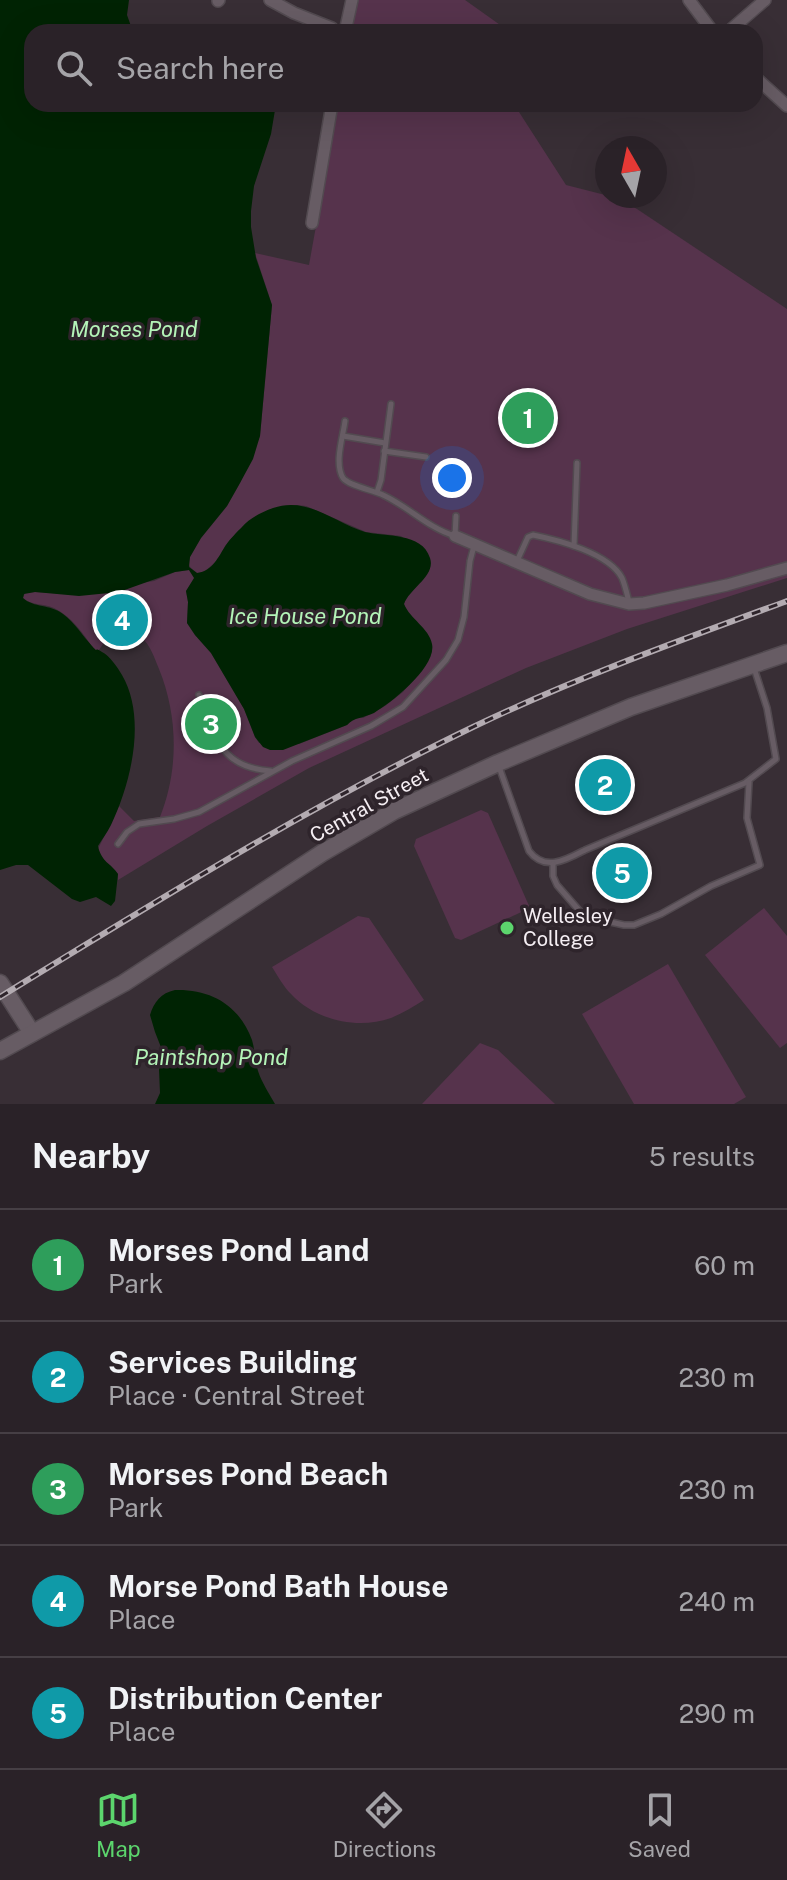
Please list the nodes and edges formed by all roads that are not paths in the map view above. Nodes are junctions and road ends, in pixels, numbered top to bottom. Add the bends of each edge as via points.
1 (270, 0) edge
2 (689, 0) edge
3 (765, 0) edge
4 (351, 5) edge
5 (317, 24) edge
6 (335, 24) edge
7 (707, 24) edge
8 (737, 24) edge
9 (763, 84) edge
10 (787, 106) edge
11 (331, 112) edge
12 (312, 223) dead end
13 (391, 404) dead end
14 (345, 421) dead end
15 (343, 436) junction
16 (385, 443) junction
17 (384, 451) junction
18 (426, 457) dead end
19 (577, 463) dead end
20 (377, 492) junction
21 (456, 516) dead end
22 (455, 536) junction
23 (475, 545) junction
24 (574, 546) junction
25 (517, 562) junction
26 (787, 568) edge
27 (629, 604) junction
28 (787, 653) edge
29 (753, 664) junction
30 (199, 695) dead end
31 (498, 763) junction
32 (272, 771) junction
33 (749, 781) junction
34 (118, 844) dead end
35 (553, 864) junction
36 (0, 983) edge
37 (32, 1033) junction
38 (0, 1051) edge

1 - 5 street
2 - 7 street
3 - 8 street
4 - 6 street
9 - 10 street
11 - 12 street
13 - 16 lane
14 - 15 lane
15 - 16 lane
15 - 20 lane via 344,479
16 - 17 lane
17 - 18 lane
17 - 20 lane
19 - 24 lane
20 - 22 lane
21 - 22 lane
22 - 23 street
23 - 25 street
23 - 32 lane via 458,640 415,695 379,722
24 - 25 lane via 533,535
24 - 27 lane via 620,574
25 - 27 street via 601,598
26 - 27 street
28 - 29 main road, Central Street
29 - 31 main road, Central Street via 631,707
29 - 33 lane via 776,759
30 - 32 lane via 228,757
31 - 35 lane via 529,851
31 - 37 main road, Central Street via 360,830 124,983
32 - 34 lane via 199,812 139,824
33 - 35 lane
33 - 35 lane via 747,818 760,865 661,914 634,925 584,916 557,885
36 - 37 main road
37 - 38 main road, Central Street

